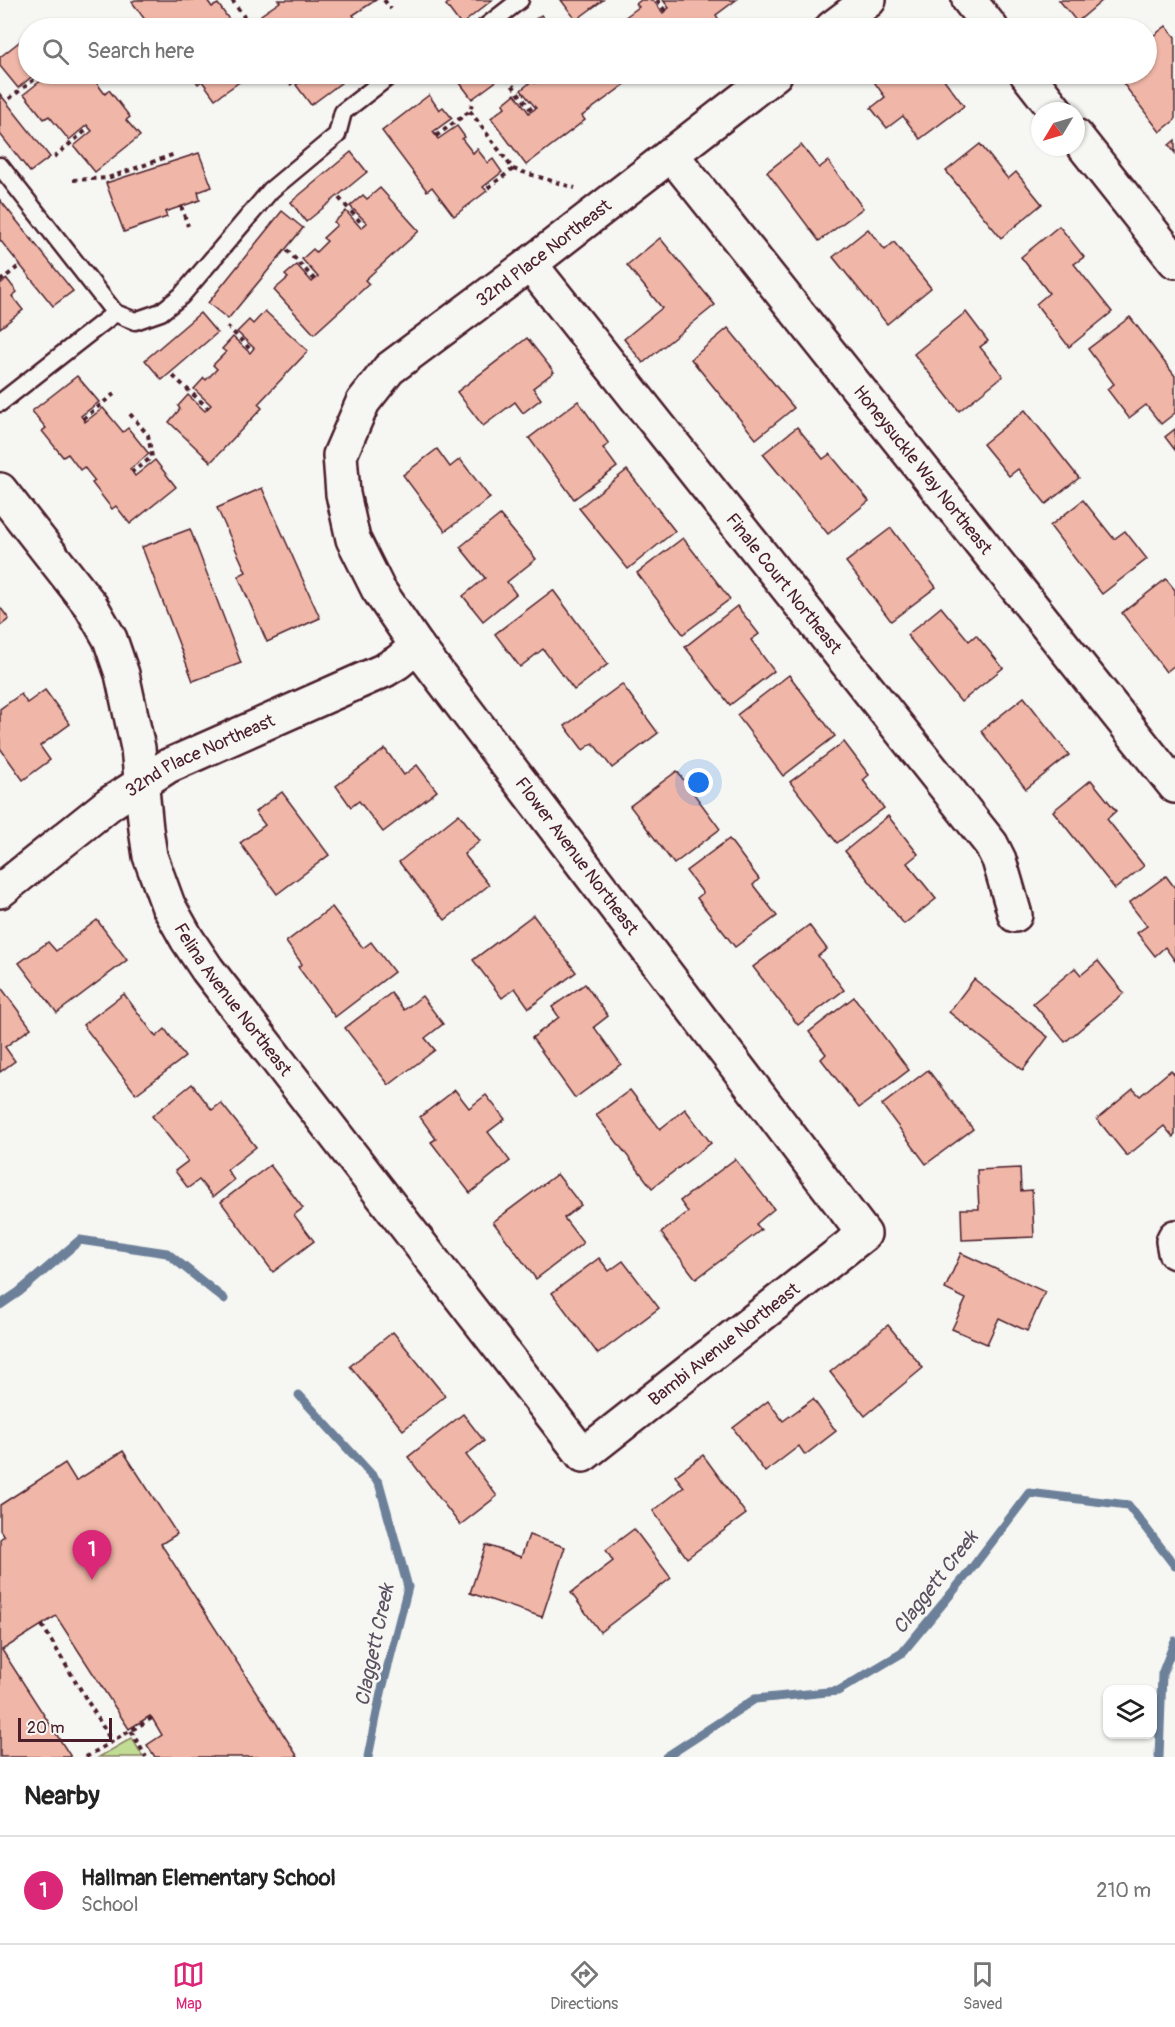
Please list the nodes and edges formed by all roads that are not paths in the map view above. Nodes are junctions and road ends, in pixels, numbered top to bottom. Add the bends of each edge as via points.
1 (520, 0) edge
2 (869, 0) edge
3 (969, 0) edge
4 (497, 18) edge
5 (845, 18) edge
6 (983, 18) edge
7 (379, 84) edge
8 (762, 84) edge
9 (1035, 84) edge
10 (1049, 102) edge
11 (1085, 147) edge
12 (671, 154) junction
13 (0, 166) edge
14 (1175, 261) edge
15 (530, 264) junction
16 (115, 313) junction
17 (0, 403) edge
18 (340, 455) joint
19 (0, 490) edge
20 (417, 646) junction
21 (141, 783) junction
22 (1175, 786) edge
23 (0, 891) edge
24 (1015, 915) dead end
25 (864, 1234) joint
26 (583, 1455) joint

1 - 4 lane
2 - 5 street
3 - 6 street
7 - 16 lane via 343,111 337,135 272,190 181,296 161,312 135,321
8 - 12 street, 32nd Place Northeast
9 - 10 street
11 - 14 street
12 - 15 street, 32nd Place Northeast
12 - 22 street, Honeysuckle Way Northeast
13 - 16 lane
15 - 18 street, 32nd Place Northeast via 389,369 363,402
15 - 24 street, Finale Court Northeast via 991,844
16 - 17 lane
18 - 20 street, Flower Avenue Northeast via 353,539 378,589
19 - 21 street, Felina Avenue Northeast via 91,606 110,639 133,721
20 - 21 street, 32nd Place Northeast via 385,670 181,760
20 - 25 street, Flower Avenue Northeast
21 - 23 street, 32nd Place Northeast
21 - 26 street, Felina Avenue Northeast via 150,856 168,905 187,939
25 - 26 street, Bambi Avenue Northeast

